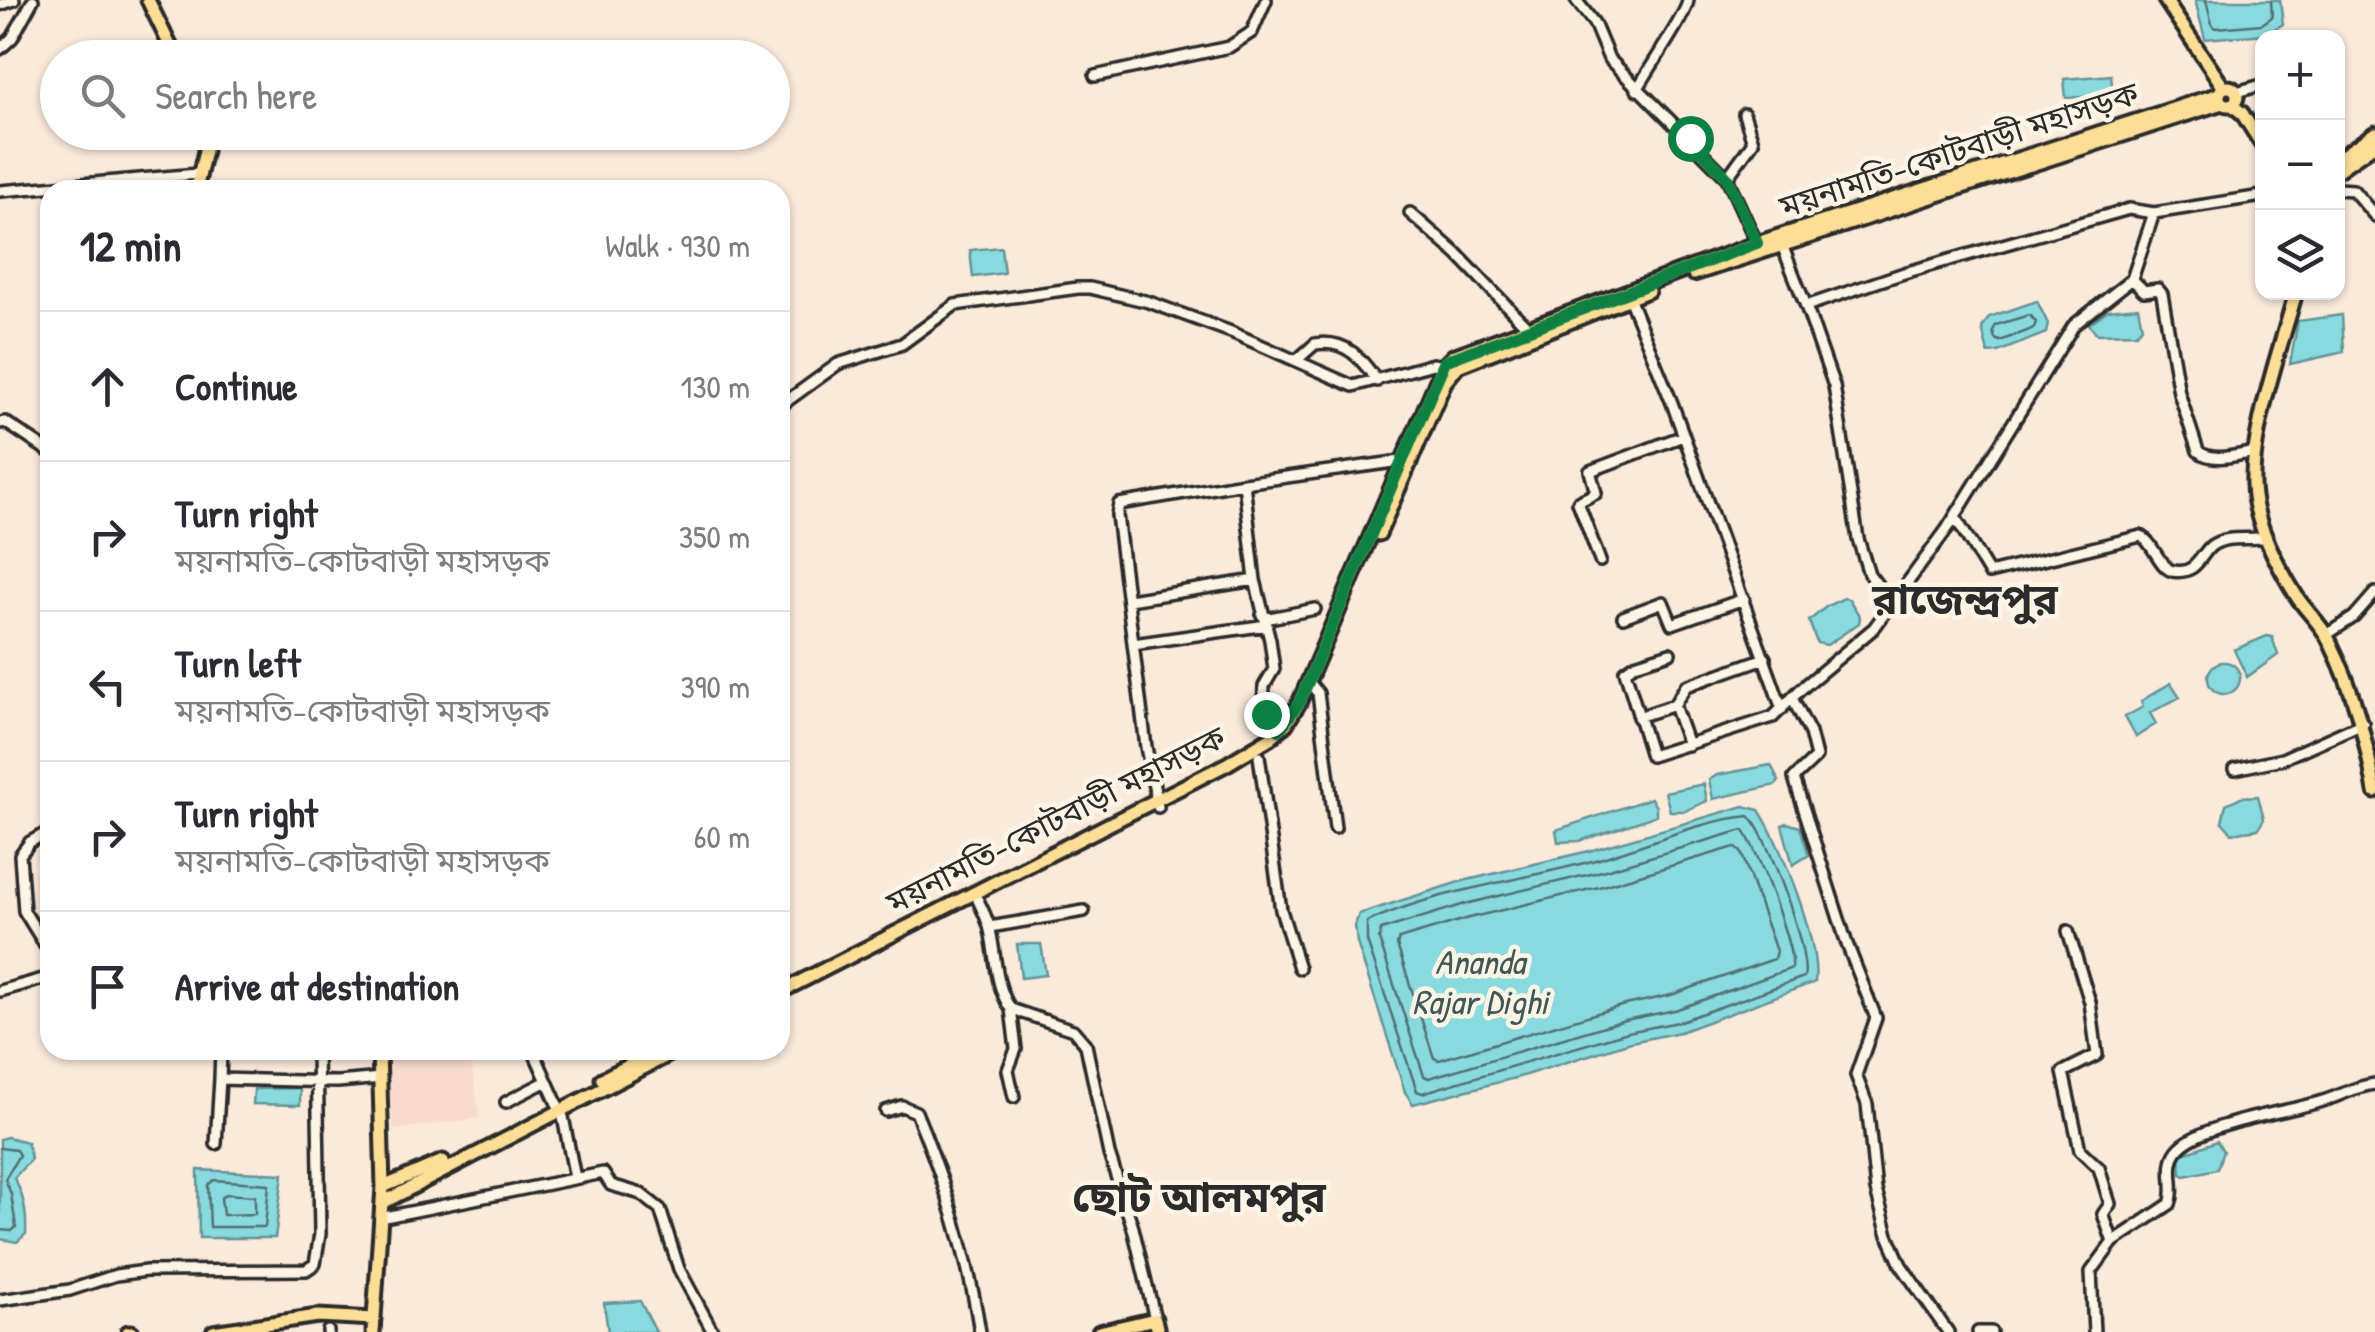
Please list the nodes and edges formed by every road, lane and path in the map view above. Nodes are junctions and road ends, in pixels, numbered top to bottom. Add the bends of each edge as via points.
1 (14, 0) edge
2 (33, 0) edge
3 (148, 0) edge
4 (1266, 0) edge
5 (1576, 0) edge
6 (1688, 0) edge
7 (2165, 0) edge
8 (0, 6) edge
9 (167, 40) edge
10 (0, 49) edge
11 (1095, 76) dead end
12 (2255, 87) edge
13 (1637, 90) junction
14 (2228, 97) junction
15 (1744, 114) dead end
16 (2255, 132) edge
17 (2375, 133) edge
18 (2375, 144) edge
19 (205, 150) edge
20 (2345, 154) edge
21 (2345, 165) edge
22 (198, 174) junction
23 (1727, 178) junction
24 (128, 180) edge
25 (197, 180) edge
26 (40, 188) edge
27 (2345, 189) edge
28 (0, 191) edge
29 (1938, 191) junction
30 (2255, 197) edge
31 (2154, 212) junction
32 (1410, 213) dead end
33 (2375, 216) edge
34 (1782, 245) junction
35 (1759, 248) junction
36 (2132, 279) junction
37 (1629, 298) junction
38 (2294, 300) edge
39 (1806, 306) junction
40 (1530, 329) junction
41 (1298, 359) junction
42 (1446, 370) junction
43 (1377, 381) junction
44 (790, 399) edge
45 (0, 423) edge
46 (1683, 436) junction
47 (40, 445) edge
48 (2255, 452) junction
49 (1405, 464) junction
50 (1244, 482) junction
51 (1955, 516) junction
52 (2266, 536) junction
53 (1600, 561) dead end
54 (1255, 580) junction
55 (2375, 593) edge
56 (1744, 599) junction
57 (1129, 600) junction
58 (1892, 604) junction
59 (1315, 609) dead end
60 (1623, 617) dead end
61 (1264, 620) junction
62 (2326, 635) junction
63 (1133, 644) junction
64 (1670, 653) dead end
65 (1765, 658) junction
66 (1310, 683) junction
67 (1792, 698) junction
68 (1674, 705) junction
69 (1782, 709) junction
70 (1638, 717) junction
71 (2363, 722) junction
72 (1279, 730) junction
73 (1688, 745) junction
74 (1259, 756) junction
75 (2235, 769) dead end
76 (2375, 792) edge
77 (1157, 804) junction
78 (1335, 828) dead end
79 (40, 836) edge
80 (978, 900) junction
81 (1084, 911) dead end
82 (990, 927) junction
83 (2068, 931) dead end
84 (40, 937) edge
85 (1299, 968) dead end
86 (40, 979) edge
87 (790, 990) edge
88 (790, 990) edge
89 (0, 991) edge
90 (1011, 1009) junction
91 (221, 1060) edge
92 (317, 1060) edge
93 (380, 1060) edge
94 (538, 1060) edge
95 (633, 1060) edge
96 (656, 1060) edge
97 (381, 1078) junction
98 (220, 1079) junction
99 (317, 1080) junction
100 (548, 1081) junction
101 (2375, 1084) edge
102 (1014, 1097) dead end
103 (506, 1102) dead end
104 (559, 1105) junction
105 (886, 1110) dead end
106 (216, 1144) dead end
107 (575, 1178) junction
108 (384, 1188) junction
109 (382, 1204) junction
110 (380, 1218) junction
111 (2113, 1242) junction
112 (0, 1300) edge
113 (374, 1326) edge
114 (1157, 1326) edge
115 (213, 1332) edge
116 (713, 1332) edge
117 (980, 1332) edge
118 (1099, 1332) edge
119 (1948, 1332) edge
120 (1978, 1332) edge
121 (1991, 1332) edge
122 (2094, 1332) edge

1 - 8 street
2 - 10 street
3 - 9 main road
4 - 11 street via 1252,32 1229,47
5 - 13 street via 1609,59
6 - 13 street
7 - 14 main road
12 - 14 street
13 - 23 street
14 - 16 main road
14 - 29 main road, ময়নামতি–কোটবাড়ী মহাসড়ক
15 - 23 street via 1754,142
17 - 20 main road
18 - 21 main road
19 - 22 main road
22 - 24 street
22 - 25 main road
23 - 35 street
26 - 28 street
27 - 33 street
29 - 34 main road, ময়নামতি–কোটবাড়ী মহাসড়ক
29 - 35 main road, ময়নামতি–কোটবাড়ী মহাসড়ক
30 - 31 street
31 - 36 street
31 - 39 street via 2129,209
32 - 40 street
34 - 35 main road, ময়নামতি–কোটবাড়ী মহাসড়ক
34 - 39 street
35 - 37 main road, ময়নামতি–কোটবাড়ী মহাসড়ক
35 - 40 main road, ময়নামতি–কোটবাড়ী মহাসড়ক
36 - 48 street via 2144,291 2162,294 2179,393 2198,450 2213,458
36 - 51 street via 2074,325
37 - 42 main road, ময়নামতি–কোটবাড়ী মহাসড়ক
37 - 46 street
38 - 48 main road
39 - 58 street via 1834,386 1858,539 1869,574
40 - 42 main road, ময়নামতি–কোটবাড়ী মহাসড়ক via 1454,356
41 - 43 street via 1353,386
41 - 43 street via 1316,344 1342,345
41 - 44 street via 1149,302 1078,288 955,304 902,344 838,364
42 - 43 street via 1433,364
42 - 49 main road, ময়নামতি–কোটবাড়ী মহাসড়ক
45 - 47 street
46 - 53 street via 1590,471 1596,494 1578,502
46 - 56 street
48 - 52 main road via 2256,511
49 - 50 street
49 - 66 main road, ময়নামতি–কোটবাড়ী মহাসড়ক
50 - 54 street
50 - 57 street via 1119,504
51 - 52 street via 1993,573 2142,536 2175,571 2201,562 2211,546
51 - 58 street
52 - 62 main road
54 - 57 street
54 - 61 street
55 - 62 street
56 - 60 street via 1672,624 1663,602
56 - 65 street
57 - 63 street
58 - 67 street via 1874,628
59 - 61 street
61 - 63 street
61 - 72 street via 1274,673 1264,686 1263,709
62 - 71 main road
63 - 77 street
64 - 70 street via 1625,672
65 - 68 street via 1686,686
65 - 69 street
66 - 72 main road, ময়নামতি–কোটবাড়ী মহাসড়ক
66 - 74 main road, ময়নামতি–কোটবাড়ী মহাসড়ক via 1294,724
66 - 78 street via 1318,693
67 - 69 street
67 - 119 street via 1816,757 1794,778 1876,1018 1856,1075 1867,1104 1876,1190 1901,1265
68 - 70 street
68 - 73 street
69 - 73 street
70 - 73 street via 1652,756
71 - 75 street via 2282,759
71 - 76 main road
72 - 77 main road, ময়নামতি–কোটবাড়ী মহাসড়ক
74 - 77 main road, ময়নামতি–কোটবাড়ী মহাসড়ক
74 - 85 street via 1281,910
77 - 80 main road, ময়নামতি–কোটবাড়ী মহাসড়ক
77 - 87 main road, ময়নামতি–কোটবাড়ী মহাসড়ক
79 - 84 street via 20,856 24,911
80 - 82 street
80 - 88 main road, ময়নামতি–কোটবাড়ী মহাসড়ক
81 - 82 street
82 - 90 street
83 - 111 street via 2090,1002 2097,1055 2063,1072 2080,1150 2099,1168 2110,1204 2103,1214
86 - 89 street
90 - 102 street via 1016,1040 1008,1070
90 - 114 street via 1073,1030 1086,1045
91 - 98 street
92 - 99 street
93 - 97 main road
94 - 100 street
95 - 104 main road
96 - 104 main road
97 - 99 street
97 - 108 main road
98 - 99 street
98 - 106 street
99 - 112 street via 315,1264 306,1270 146,1271
100 - 103 street
100 - 104 street
101 - 111 street via 2191,1138 2171,1163 2170,1204
104 - 107 street
104 - 108 main road
104 - 109 main road
105 - 117 street via 914,1111 925,1134 956,1221
107 - 110 street
107 - 116 street via 603,1173 611,1185 641,1194 660,1209 679,1269
108 - 109 main road
109 - 110 main road
110 - 113 main road
111 - 122 street via 2091,1272
113 - 115 main road via 318,1316
114 - 118 main road
120 - 121 street

